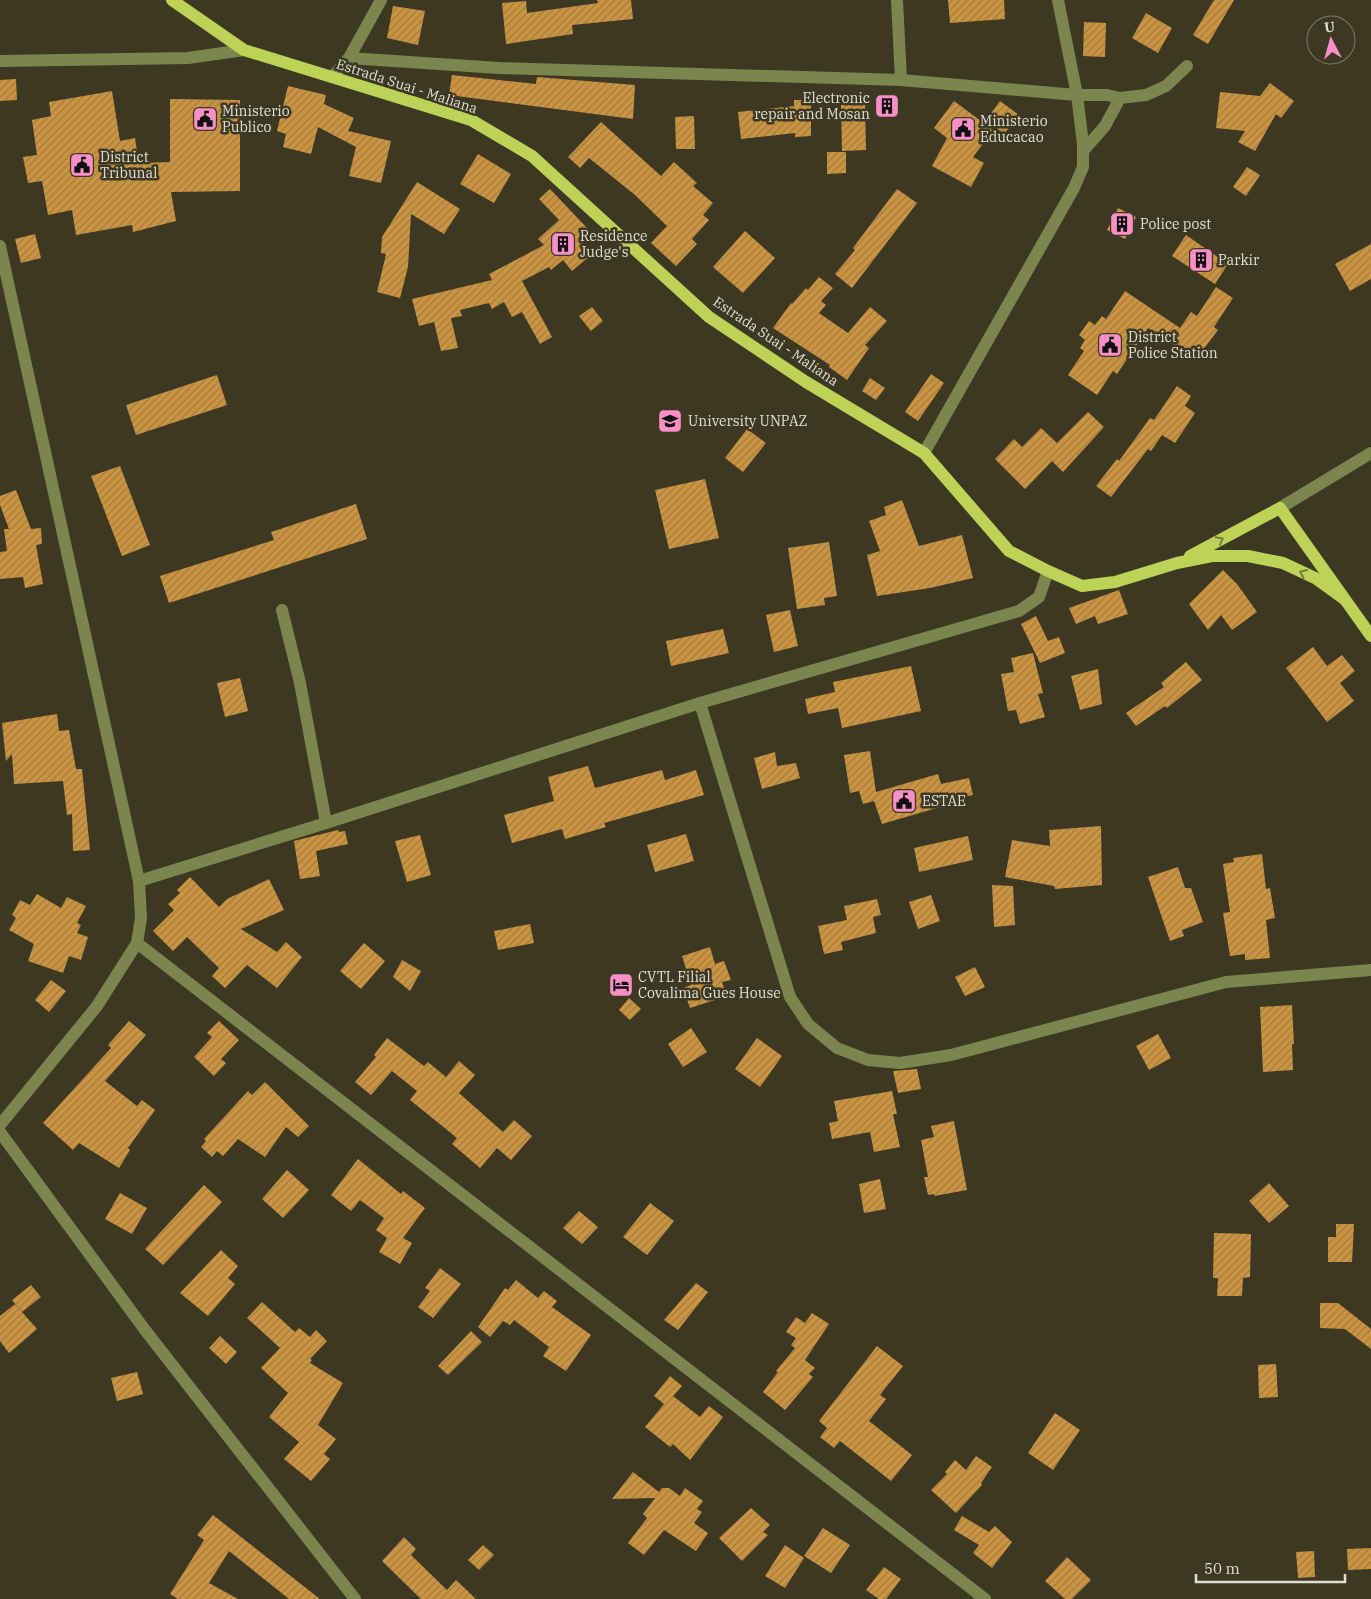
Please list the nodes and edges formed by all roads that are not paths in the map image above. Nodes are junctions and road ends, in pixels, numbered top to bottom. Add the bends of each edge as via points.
1 (172, 0) edge
2 (381, 0) edge
3 (896, 0) edge
4 (1058, 0) edge
5 (244, 50) junction
6 (350, 58) junction
7 (0, 61) edge
8 (1187, 66) dead end
9 (332, 78) junction
10 (901, 80) junction
11 (1077, 95) junction
12 (1120, 98) junction
13 (1084, 151) junction
14 (0, 246) edge
15 (924, 453) junction
16 (1371, 453) edge
17 (1280, 508) junction
18 (1177, 563) junction
19 (1048, 572) junction
20 (1344, 599) junction
21 (282, 610) dead end
22 (1370, 633) edge
23 (700, 703) junction
24 (326, 823) junction
25 (139, 881) junction
26 (137, 943) junction
27 (1371, 970) edge
28 (0, 1125) edge
29 (0, 1132) edge
30 (356, 1599) edge
31 (985, 1599) edge

1 - 5 main road, Estrada Suai - Maliana
2 - 6 street
3 - 10 street
4 - 11 street
5 - 7 street via 188,58
5 - 9 main road, Estrada Suai - Maliana
6 - 9 street
6 - 10 street via 499,68
8 - 12 street via 1166,86 1146,95
9 - 15 main road, Estrada Suai - Maliana via 471,120 532,156 709,317 806,382
10 - 11 street
11 - 12 street
11 - 13 street
12 - 13 street
13 - 15 street via 1083,167 1074,188
14 - 25 street
15 - 19 main road, Estrada Suai - Maliana via 1008,551
16 - 17 street
18 -> 17 main road, Estrada Suai - Maliana
17 - 20 main road, Estrada Suai - Maliana
18 - 19 main road, Estrada Suai - Maliana via 1115,582 1082,586
20 -> 18 main road, Estrada Suai - Maliana via 1316,578 1283,563 1212,556
19 - 23 street via 1039,597 1019,611
20 - 22 main road, Estrada Suai - Maliana
21 - 24 street via 300,683
23 - 24 street
23 - 27 street via 790,996 808,1024 836,1048 868,1060 900,1063 951,1055 1226,982
24 - 25 street
25 - 26 street via 141,918
26 - 28 street via 97,1006
26 - 31 street
29 - 30 street via 146,1330

